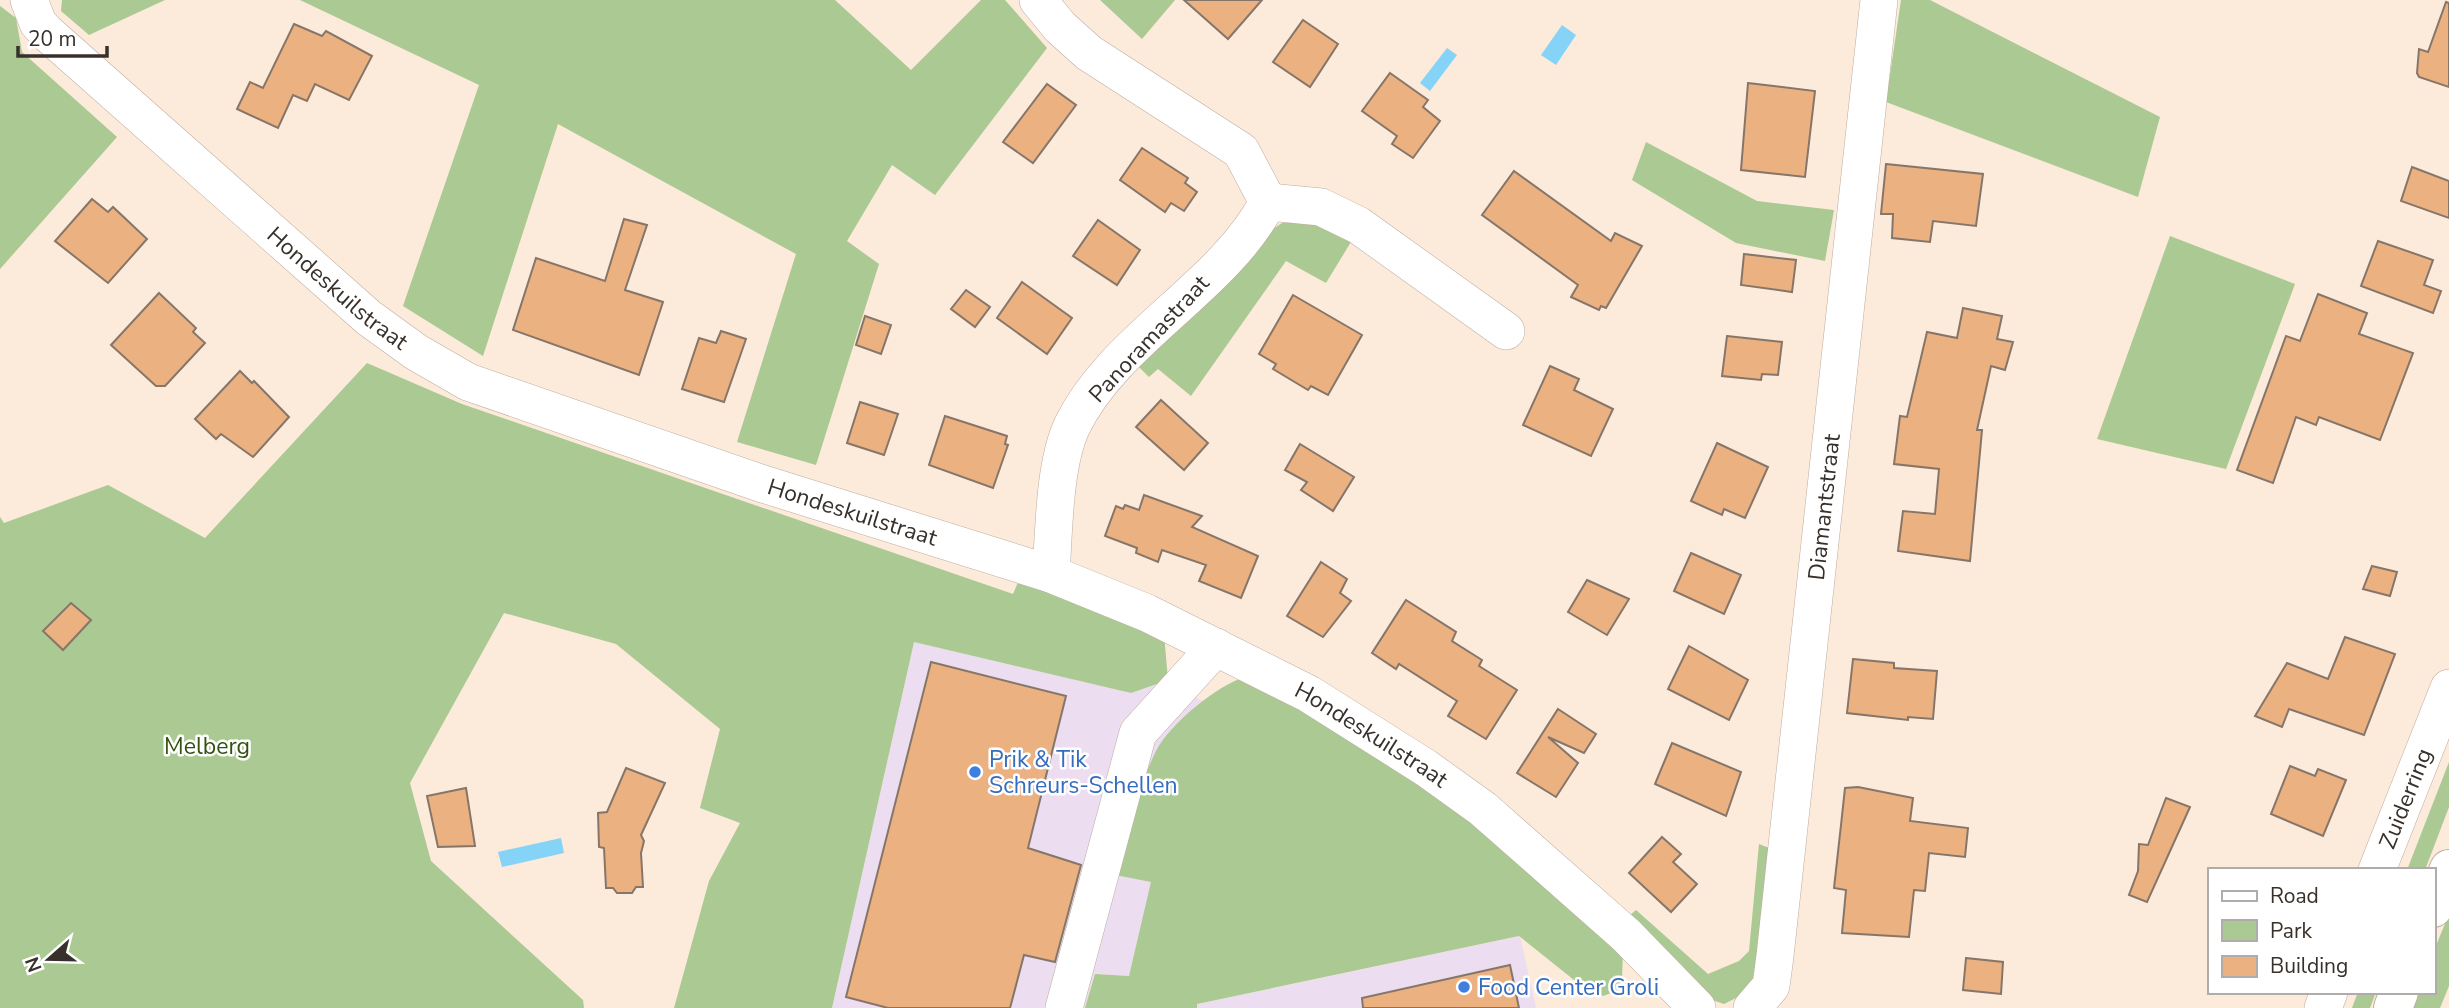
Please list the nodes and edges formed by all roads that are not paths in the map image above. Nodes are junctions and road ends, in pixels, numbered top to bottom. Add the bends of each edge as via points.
1 (29, 0) edge
2 (1038, 0) edge
3 (1879, 0) edge
4 (1268, 202) junction
5 (1506, 331) dead end
6 (1051, 573) junction
7 (1216, 647) junction
8 (2449, 688) edge
9 (2378, 868) edge
10 (2449, 869) edge
11 (2435, 903) edge
12 (1064, 1008) edge
13 (1697, 1008) edge
14 (1752, 1008) edge

1 - 6 street, Hondeskuilstraat via 46,32 359,309 416,352 468,382 760,483
2 - 4 street via 1089,53 1241,151
3 - 14 street, Diamantstraat via 1775,956 1771,986
4 - 5 street via 1321,207 1358,225
4 - 6 street, Panoramastraat via 1234,250 1097,386 1071,428 1057,494
6 - 7 street, Hondeskuilstraat
7 - 12 street via 1138,733
7 - 13 street, Hondeskuilstraat via 1309,694 1483,809 1626,935
8 - 9 street, Zuiderring
10 - 11 main road

